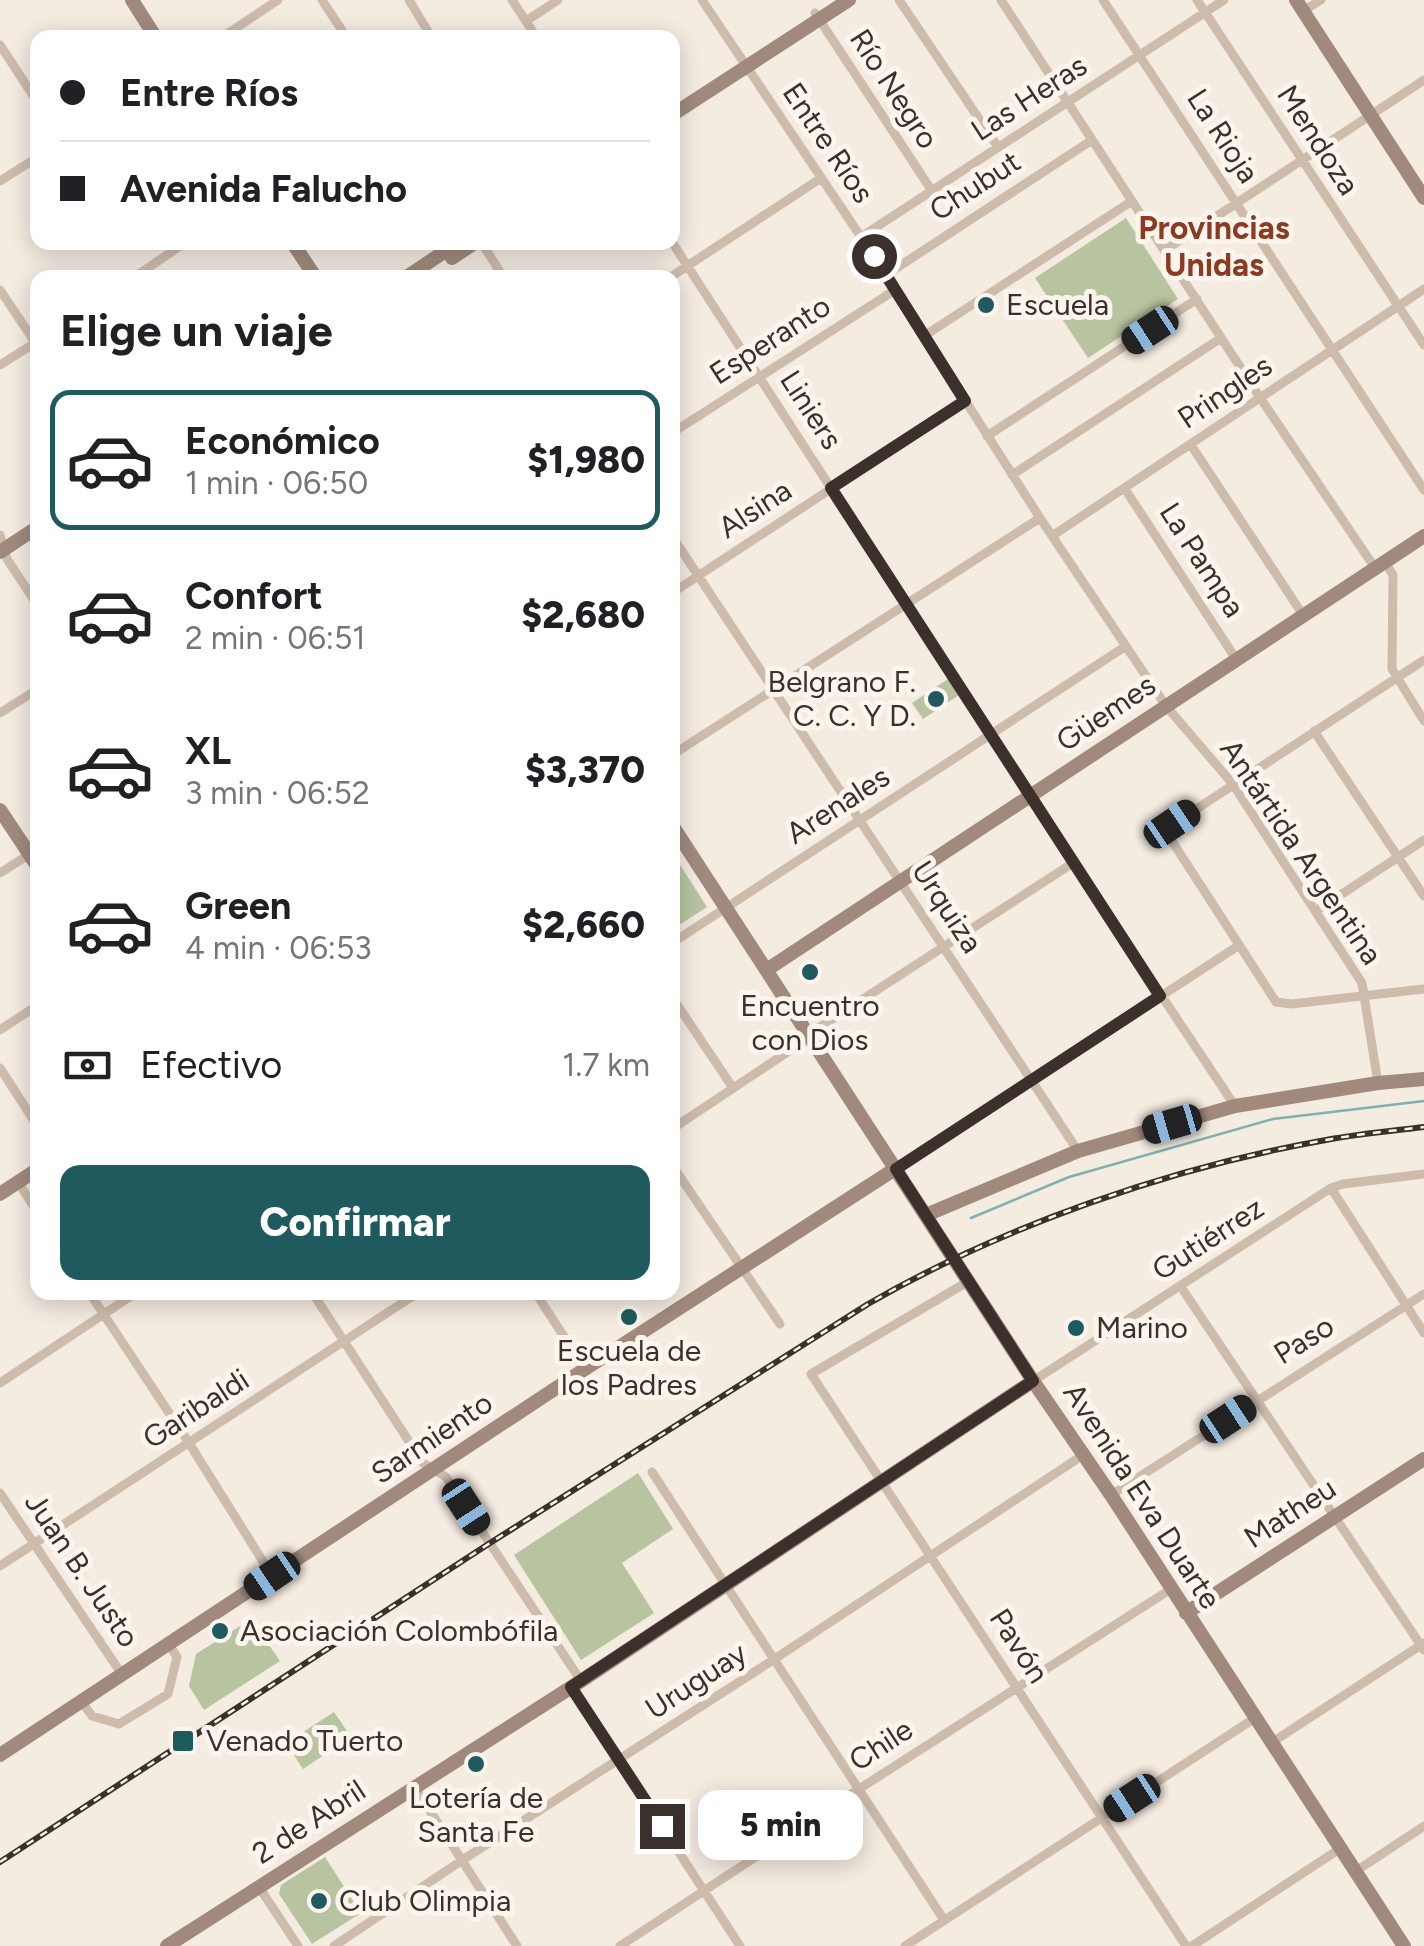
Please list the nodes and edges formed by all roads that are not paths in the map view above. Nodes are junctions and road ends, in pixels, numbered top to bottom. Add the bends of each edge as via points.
1 (132, 0) edge
2 (278, 0) edge
3 (322, 0) edge
4 (409, 0) edge
5 (512, 0) edge
6 (558, 0) edge
7 (702, 0) edge
8 (834, 0) edge
9 (849, 0) edge
10 (899, 0) edge
11 (1001, 0) edge
12 (1103, 0) edge
13 (1197, 0) edge
14 (1224, 0) edge
15 (1321, 0) edge
16 (1300, 6) edge
17 (1205, 12) junction
18 (817, 16) junction
19 (526, 21) junction
20 (151, 30) edge
21 (233, 30) edge
22 (342, 30) edge
23 (427, 30) edge
24 (532, 30) edge
25 (0, 45) edge
26 (1140, 56) junction
27 (744, 64) junction
28 (1424, 80) edge
29 (30, 91) edge
30 (680, 100) edge
31 (1068, 103) junction
32 (680, 109) edge
33 (1370, 116) junction
34 (1092, 140) junction
35 (998, 148) junction
36 (1302, 161) junction
37 (30, 162) edge
38 (821, 178) junction
39 (0, 182) edge
40 (932, 191) junction
41 (1424, 198) edge
42 (1132, 201) junction
43 (1237, 203) junction
44 (861, 237) junction
45 (174, 250) edge
46 (447, 250) edge
47 (466, 250) edge
48 (677, 250) edge
49 (1164, 250) junction
50 (687, 266) junction
51 (145, 270) edge
52 (417, 270) edge
53 (435, 270) edge
54 (680, 271) edge
55 (886, 275) junction
56 (1424, 289) edge
57 (0, 290) edge
58 (895, 290) junction
59 (1197, 299) junction
60 (1399, 306) junction
61 (30, 335) edge
62 (924, 336) junction
63 (1222, 338) junction
64 (1424, 345) edge
65 (30, 348) edge
66 (1332, 350) junction
67 (0, 365) edge
68 (759, 376) junction
69 (1261, 399) junction
70 (965, 401) junction
71 (680, 428) edge
72 (987, 436) junction
73 (1191, 445) junction
74 (1012, 475) junction
75 (831, 488) junction
76 (1126, 488) junction
77 (1424, 490) edge
78 (1040, 518) junction
79 (30, 531) edge
80 (1052, 536) junction
81 (1424, 536) edge
82 (2, 545) edge
83 (680, 548) edge
84 (1380, 565) junction
85 (698, 576) junction
86 (680, 588) edge
87 (30, 594) edge
88 (906, 606) junction
89 (1303, 615) junction
90 (1126, 646) junction
91 (1236, 659) junction
92 (1424, 660) edge
93 (1396, 678) junction
94 (773, 692) junction
95 (30, 694) edge
96 (1166, 706) junction
97 (0, 713) edge
98 (1424, 721) edge
99 (1314, 731) junction
100 (991, 736) junction
101 (680, 749) edge
102 (1232, 784) junction
103 (1030, 797) junction
104 (0, 810) edge
105 (860, 821) junction
106 (680, 836) edge
107 (1424, 840) edge
108 (30, 850) edge
109 (1398, 857) junction
110 (30, 859) edge
111 (1073, 864) junction
112 (0, 873) edge
113 (900, 881) junction
114 (1424, 896) edge
115 (727, 907) junction
116 (1316, 911) junction
117 (680, 938) edge
118 (1238, 946) junction
119 (943, 948) junction
120 (768, 969) junction
121 (1424, 989) edge
122 (1160, 996) junction
123 (1364, 997) junction
124 (30, 1010) edge
125 (680, 1010) edge
126 (0, 1030) edge
127 (810, 1036) junction
128 (0, 1068) edge
129 (1424, 1078) edge
130 (1031, 1082) junction
131 (1378, 1084) junction
132 (734, 1088) junction
133 (1234, 1106) junction
134 (30, 1115) edge
135 (680, 1123) edge
136 (1078, 1151) junction
137 (896, 1169) junction
138 (30, 1174) edge
139 (1424, 1174) edge
140 (680, 1177) edge
141 (18, 1182) junction
142 (1331, 1188) junction
143 (0, 1194) edge
144 (30, 1201) edge
145 (926, 1215) junction
146 (742, 1270) junction
147 (968, 1281) junction
148 (1181, 1286) junction
149 (1424, 1294) edge
150 (94, 1300) edge
151 (125, 1300) edge
152 (317, 1300) edge
153 (407, 1300) edge
154 (540, 1300) edge
155 (1406, 1306) junction
156 (103, 1314) junction
157 (780, 1324) dead end
158 (1424, 1333) edge
159 (344, 1342) junction
160 (585, 1369) junction
161 (1033, 1381) junction
162 (0, 1382) edge
163 (1258, 1400) junction
164 (189, 1444) junction
165 (1083, 1454) junction
166 (1424, 1458) edge
167 (435, 1470) junction
168 (652, 1472) dead end
169 (880, 1482) junction
170 (0, 1493) edge
171 (1111, 1494) junction
172 (1335, 1517) junction
173 (34, 1544) junction
174 (931, 1556) junction
175 (0, 1566) edge
176 (272, 1576) junction
177 (725, 1584) junction
178 (1171, 1589) junction
179 (1186, 1613) junction
180 (169, 1645) junction
181 (1423, 1646) edge
182 (773, 1660) junction
183 (123, 1676) junction
184 (576, 1684) junction
185 (1016, 1688) junction
186 (82, 1702) junction
187 (1256, 1718) junction
188 (1271, 1743) junction
189 (0, 1755) edge
190 (618, 1761) junction
191 (414, 1786) junction
192 (858, 1789) junction
193 (1102, 1818) junction
194 (1424, 1826) edge
195 (1341, 1848) junction
196 (461, 1861) junction
197 (1356, 1871) junction
198 (259, 1887) junction
199 (705, 1891) junction
200 (944, 1920) junction
201 (167, 1946) edge
202 (298, 1946) edge
203 (334, 1946) edge
204 (517, 1946) edge
205 (620, 1946) edge
206 (740, 1946) edge
207 (905, 1946) edge
208 (1189, 1946) edge
209 (1404, 1946) edge

1 - 20 main road
2 - 21 street
3 - 22 street
4 - 23 street
5 - 19 street
6 - 19 street
7 - 27 street, Entre Ríos
8 - 18 main road
9 - 18 main road
10 - 35 street
11 - 31 street
12 - 26 street, La Rioja
13 - 17 street, Mendoza
14 - 17 street, Las Heras
15 - 16 street
16 - 33 main road
17 - 26 street, Las Heras
17 - 36 street, Mendoza
18 - 27 main road
18 - 40 street, Río Negro
19 - 24 street
25 - 29 street
26 - 31 street, Las Heras
26 - 43 street, La Rioja
27 - 30 main road
27 - 32 main road
27 - 38 street, Entre Ríos
28 - 33 street
31 - 34 street
31 - 35 street, Las Heras
33 - 36 street
33 - 41 main road
34 - 42 street
34 - 55 street, Chubut
35 - 40 street, Las Heras
36 - 43 street
36 - 60 street, Mendoza
37 - 39 street
38 - 44 street, Entre Ríos
38 - 50 street
40 - 44 street, Las Heras
42 - 49 street
42 - 62 street
43 - 49 street
43 - 66 street, La Rioja
44 - 55 street, Entre Ríos
45 - 51 street
46 - 52 main road
47 - 53 main road
48 - 50 street, Liniers
49 - 59 street
50 - 54 street
50 - 68 street, Liniers
55 - 58 street, Entre Ríos
56 - 60 street, Pringles
57 - 61 street
58 - 62 street, Entre Ríos
58 - 68 street, Esperanto
59 - 63 street
59 - 72 street
60 - 64 street, Mendoza
60 - 66 street, Pringles
62 - 70 street, Entre Ríos
63 - 69 street
63 - 74 street
65 - 67 street
66 - 69 street, Pringles
66 - 77 street, La Rioja
68 - 71 street, Esperanto
68 - 75 street, Liniers
69 - 73 street, Pringles
69 - 84 street
70 - 72 street, Entre Ríos
70 - 75 street, Alsina
72 - 74 street, Entre Ríos
73 - 76 street, Pringles
73 - 89 street
74 - 78 street, Entre Ríos
75 - 85 street, Alsina
75 - 88 street, Liniers
76 - 80 street, Pringles
76 - 91 street, La Pampa
78 - 80 street, Antártida Argentina
78 - 88 street
79 - 82 main road
80 - 90 street, Antártida Argentina
81 - 84 main road, Güemes
82 - 87 street
83 - 85 street, Urquiza
84 - 89 main road, Güemes
84 - 93 street via 1393,575
85 - 86 street, Alsina
85 - 94 street, Urquiza
88 - 94 street
88 - 100 street, Liniers
89 - 91 main road, Güemes
90 - 96 street, Antártida Argentina
90 - 100 street, Arenales
91 - 96 main road, Güemes
92 - 93 street
93 - 98 street
93 - 99 street
94 - 101 street
94 - 105 street, Urquiza
95 - 97 street
96 - 102 street, Antártida Argentina
96 - 103 main road, Güemes
99 - 102 street
99 - 109 street
100 - 103 street, Liniers
100 - 105 street, Arenales
102 - 116 street, Antártida Argentina
102 - 118 street via 1172,824 1170,838
103 - 111 street, Liniers
103 - 113 main road, Güemes
104 - 108 main road
105 - 113 street, Urquiza
105 - 115 street, Arenales
106 - 115 main road, Avenida Eva Duarte
107 - 109 street
109 - 114 street
109 - 116 street
110 - 112 street
111 - 119 street
111 - 122 street, Liniers
113 - 119 street, Urquiza
113 - 120 main road, Güemes
115 - 117 street, Arenales
115 - 120 main road, Avenida Eva Duarte
116 - 123 street, Antártida Argentina
118 - 122 street
118 - 123 street via 1276,1002
119 - 127 street
119 - 130 street, Urquiza
120 - 127 main road, Avenida Eva Duarte
121 - 123 street
122 - 130 street
122 - 133 street, Liniers
123 - 131 street, Antártida Argentina
124 - 126 street
125 - 132 street
127 - 132 street
127 - 137 main road, Avenida Eva Duarte
128 - 134 street
129 - 131 main road
130 - 136 street, Urquiza
130 - 137 street
131 - 133 main road
132 - 135 street
133 - 136 main road
136 - 145 main road
137 - 145 main road, Avenida Eva Duarte
137 - 146 main road, Sarmiento
138 - 141 main road
139 - 142 street, Gutiérrez
140 - 146 street
141 - 143 main road
141 - 144 street
142 - 148 street, Gutiérrez
142 - 155 street
145 - 147 main road, Avenida Eva Duarte
146 - 157 street
146 - 160 main road, Sarmiento
147 - 161 main road, Avenida Eva Duarte
147 - 169 street, Pavón via 811,1374
148 - 161 street, Gutiérrez
148 - 163 street
149 - 155 street, Paso
150 - 156 street
151 - 156 street
152 - 159 street
153 - 159 street, Garibaldi
154 - 160 street
155 - 158 street
155 - 163 street, Paso
156 - 162 street
156 - 164 street
159 - 164 street, Garibaldi
159 - 167 street via 423,1463
160 - 167 main road, Sarmiento
161 - 165 main road, Avenida Eva Duarte
161 - 169 main road, 2 de Abril
163 - 171 street, Paso
163 - 172 street
164 - 173 street, Garibaldi
164 - 176 street
165 - 171 main road, Avenida Eva Duarte
165 - 174 street, Uruguay
166 - 172 main road, Matheu
167 - 176 main road, Sarmiento
167 - 184 street via 446,1477
168 - 177 street
169 - 174 street, Pavón
169 - 177 main road, 2 de Abril
170 - 173 street, Juan B. Justo
171 - 178 main road, Avenida Eva Duarte
172 - 179 main road, Matheu
172 - 181 street
173 - 175 street, Garibaldi
173 - 183 street, Juan B. Justo
174 - 182 street, Uruguay
174 - 185 street, Pavón
176 - 180 main road, Sarmiento
177 - 182 street
177 - 184 main road, 2 de Abril
178 - 179 main road, Avenida Eva Duarte
178 - 185 street, Chile
179 - 187 main road, Avenida Eva Duarte
180 - 183 main road, Sarmiento
180 - 186 street via 178,1657 168,1694 119,1724 92,1716
181 - 188 street
182 - 190 street, Uruguay
182 - 192 street
183 - 186 main road, Sarmiento
184 - 190 street
184 - 191 main road, 2 de Abril
185 - 192 street, Chile
185 - 193 street, Pavón
186 - 189 main road, Sarmiento
187 - 188 main road, Avenida Eva Duarte
187 - 193 street
188 - 195 main road, Avenida Eva Duarte
190 - 196 street, Uruguay
190 - 199 street
191 - 196 street
191 - 198 main road, 2 de Abril
192 - 199 street, Chile
192 - 200 street
193 - 200 street
193 - 208 street, Pavón
194 - 197 street
195 - 197 main road, Avenida Eva Duarte
195 - 208 street
196 - 203 street, Uruguay
196 - 204 street
197 - 209 main road, Avenida Eva Duarte
198 - 201 main road, 2 de Abril
198 - 202 street
199 - 205 street, Chile
199 - 206 street
200 - 207 street

